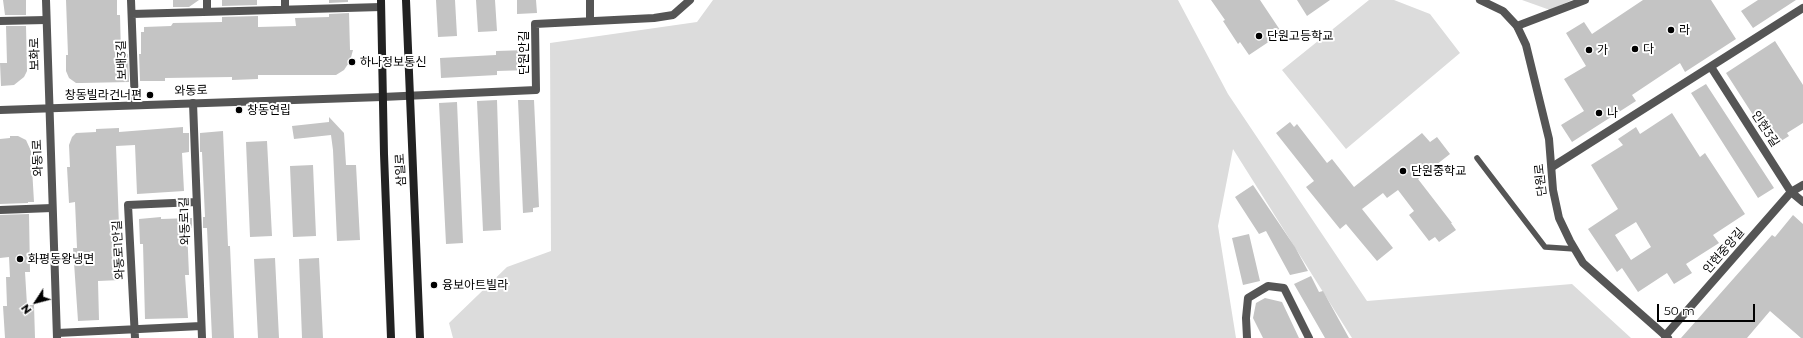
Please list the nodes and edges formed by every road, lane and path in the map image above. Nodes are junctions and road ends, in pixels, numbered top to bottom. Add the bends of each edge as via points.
1 (46, 0) edge
2 (131, 0) edge
3 (207, 0) edge
4 (285, 0) edge
5 (406, 0) edge
6 (590, 0) edge
7 (690, 0) edge
8 (1480, 0) edge
9 (1586, 0) edge
10 (381, 4) edge
11 (1803, 8) edge
12 (285, 9) junction
13 (207, 12) junction
14 (132, 14) junction
15 (46, 20) junction
16 (590, 20) junction
17 (0, 21) edge
18 (1517, 26) junction
19 (1711, 67) junction
20 (409, 95) junction
21 (382, 97) junction
22 (193, 103) junction
23 (135, 105) junction
24 (49, 108) junction
25 (0, 110) edge
26 (1477, 158) dead end
27 (1552, 167) junction
28 (1803, 185) edge
29 (1791, 192) junction
30 (196, 202) junction
31 (1803, 202) edge
32 (52, 208) junction
33 (0, 210) edge
34 (1575, 249) junction
35 (201, 326) junction
36 (134, 329) junction
37 (57, 335) edge
38 (1666, 337) edge
39 (135, 338) edge
40 (202, 338) edge
41 (391, 338) edge
42 (420, 338) edge
43 (1247, 338) edge
44 (1309, 338) edge

1 - 15 street, 보화로
2 - 14 street, 보배3길
3 - 13 street
4 - 12 street
5 - 20 main road, 삼일로
6 - 16 street
7 - 16 street, 단원안길 via 673,15
8 - 18 street, 단원로 via 1503,11
9 - 18 street
10 - 12 street
10 - 21 main road, 삼일로
11 - 19 street
12 - 13 street
13 - 14 street
14 - 23 street, 보배3길
15 - 17 street
15 - 24 street, 보화로
16 - 20 street, 단원안길 via 535,24 536,90
18 - 27 street, 단원로 via 1526,45 1549,139
19 - 27 street
19 - 29 street, 인현3길
20 - 21 street, 단원안길
20 - 42 main road, 삼일로
21 - 22 street, 와동로
21 - 41 main road, 삼일로
22 - 23 street, 와동로
22 - 30 street, 와동로1길
23 - 24 street, 와동로
24 - 25 street, 와동로
24 - 32 street, 와동1로
26 - 34 lane via 1545,247
27 - 34 street, 단원로 via 1559,218
28 - 29 street, 인현중앙길
29 - 31 street, 인현3길
29 - 38 street, 인현중앙길
30 - 35 street, 와동로1길
30 - 36 street, 와동로1안길 via 128,205
32 - 33 street
32 - 37 street, 와동1로
34 - 38 street, 단원로 via 1583,262
35 - 36 street
35 - 40 street, 와동로1길
36 - 37 street
36 - 39 street, 와동로1안길
43 - 44 street via 1248,298 1268,286 1284,288

